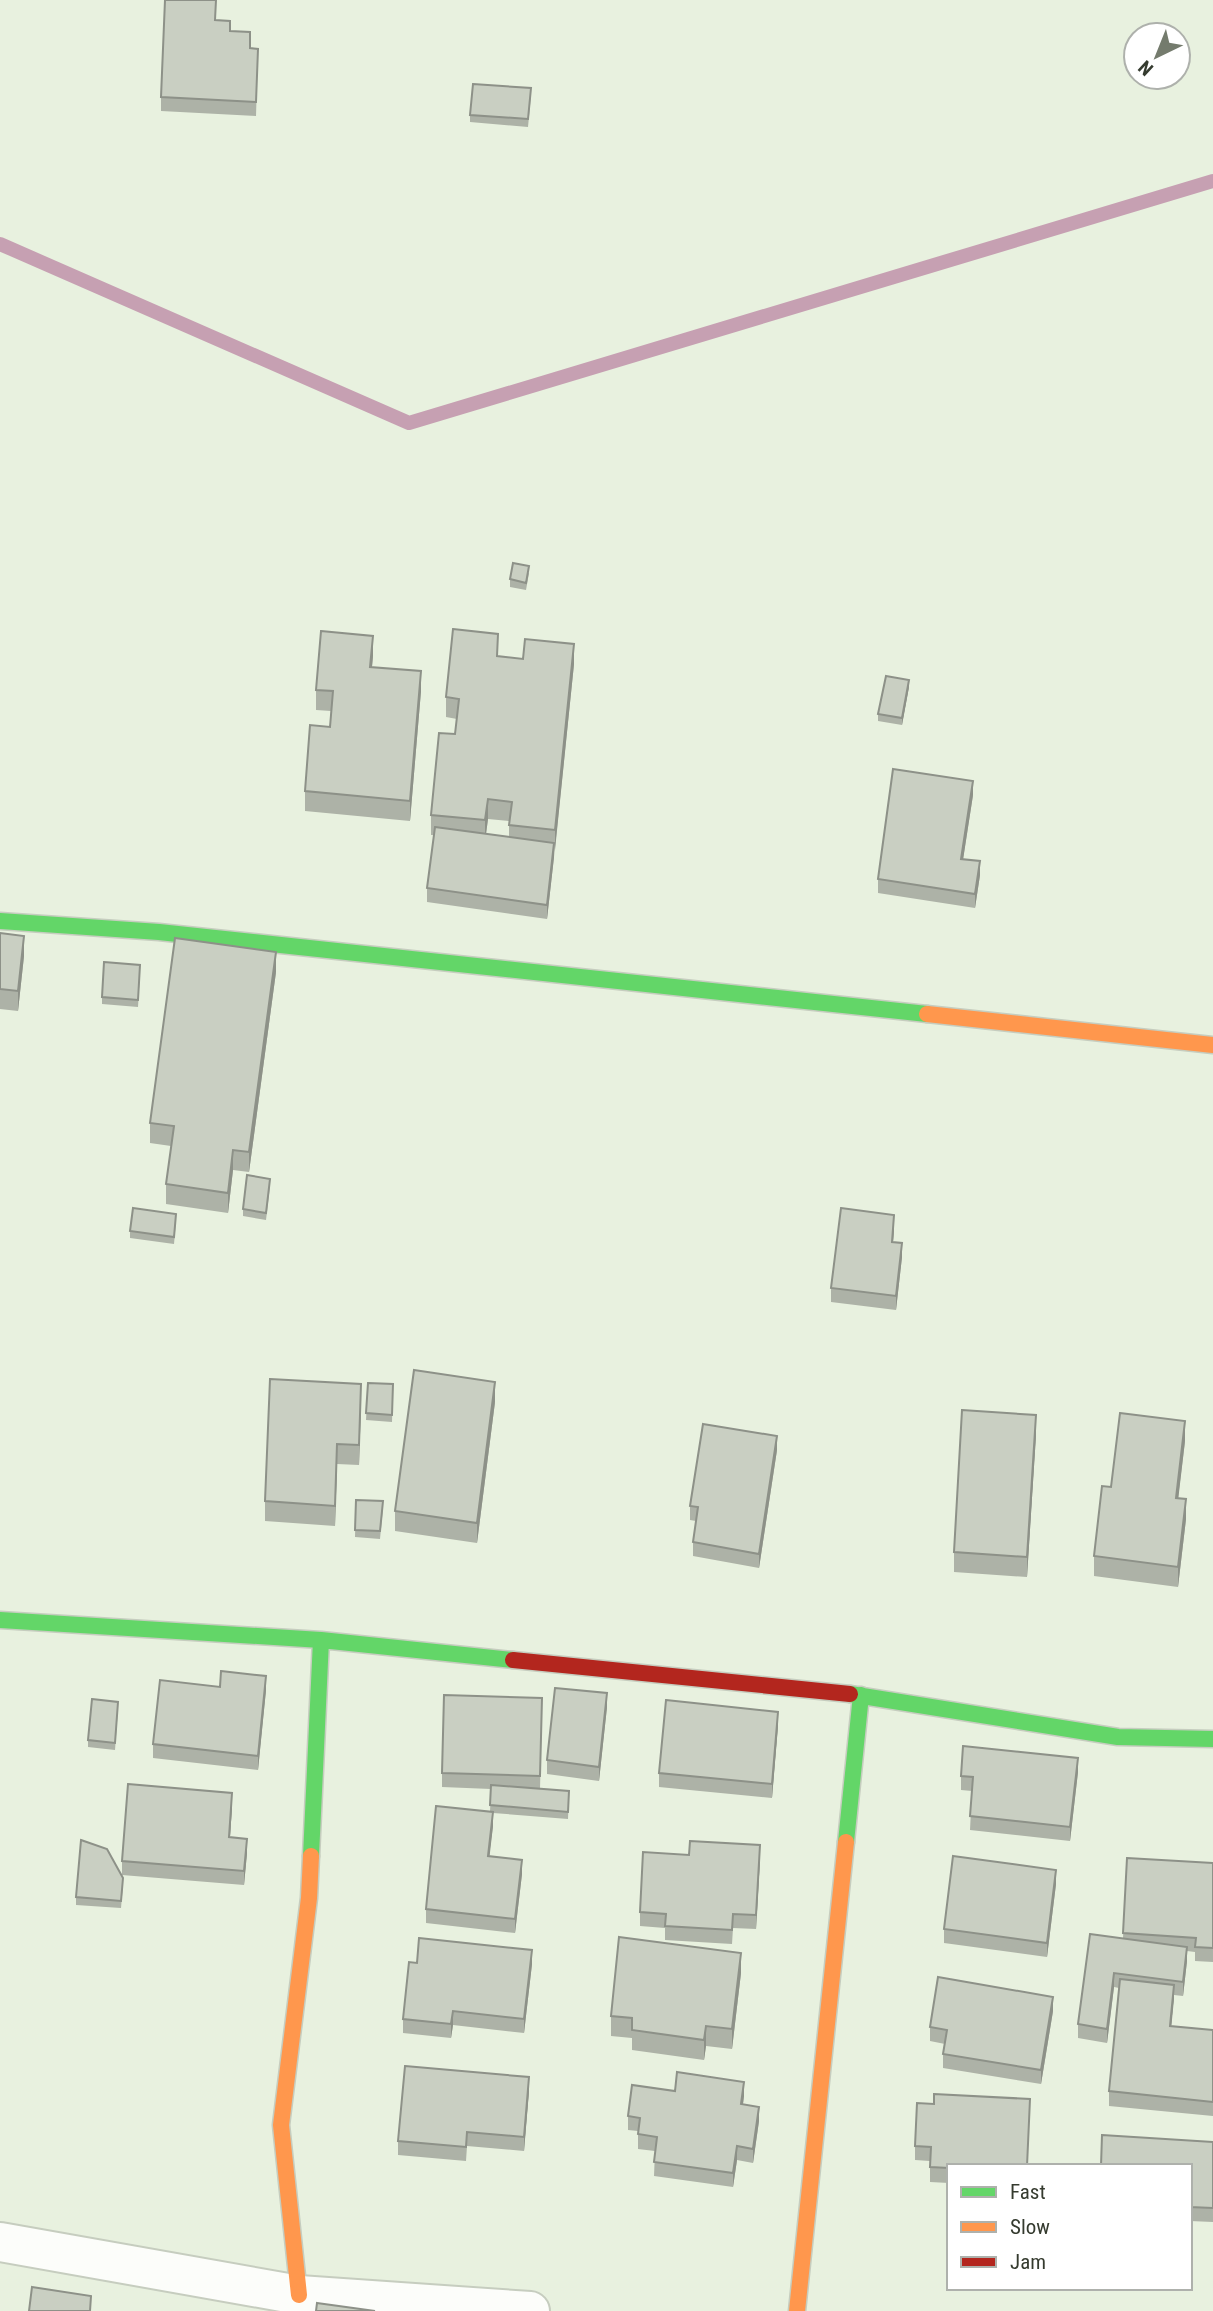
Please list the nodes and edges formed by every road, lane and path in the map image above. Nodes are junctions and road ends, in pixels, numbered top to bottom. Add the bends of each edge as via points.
1 (0, 922) edge
2 (1213, 1045) edge
3 (0, 1620) edge
4 (321, 1640) junction
5 (861, 1695) junction
6 (1213, 1739) edge
7 (0, 2242) edge
8 (299, 2295) junction
9 (530, 2311) edge
10 (797, 2311) edge

1 - 2 street via 159,932
3 - 4 street
4 - 5 street
4 - 8 street via 309,1898 281,2125
5 - 6 street via 1118,1737
5 - 10 street
7 - 8 street
8 - 9 street

